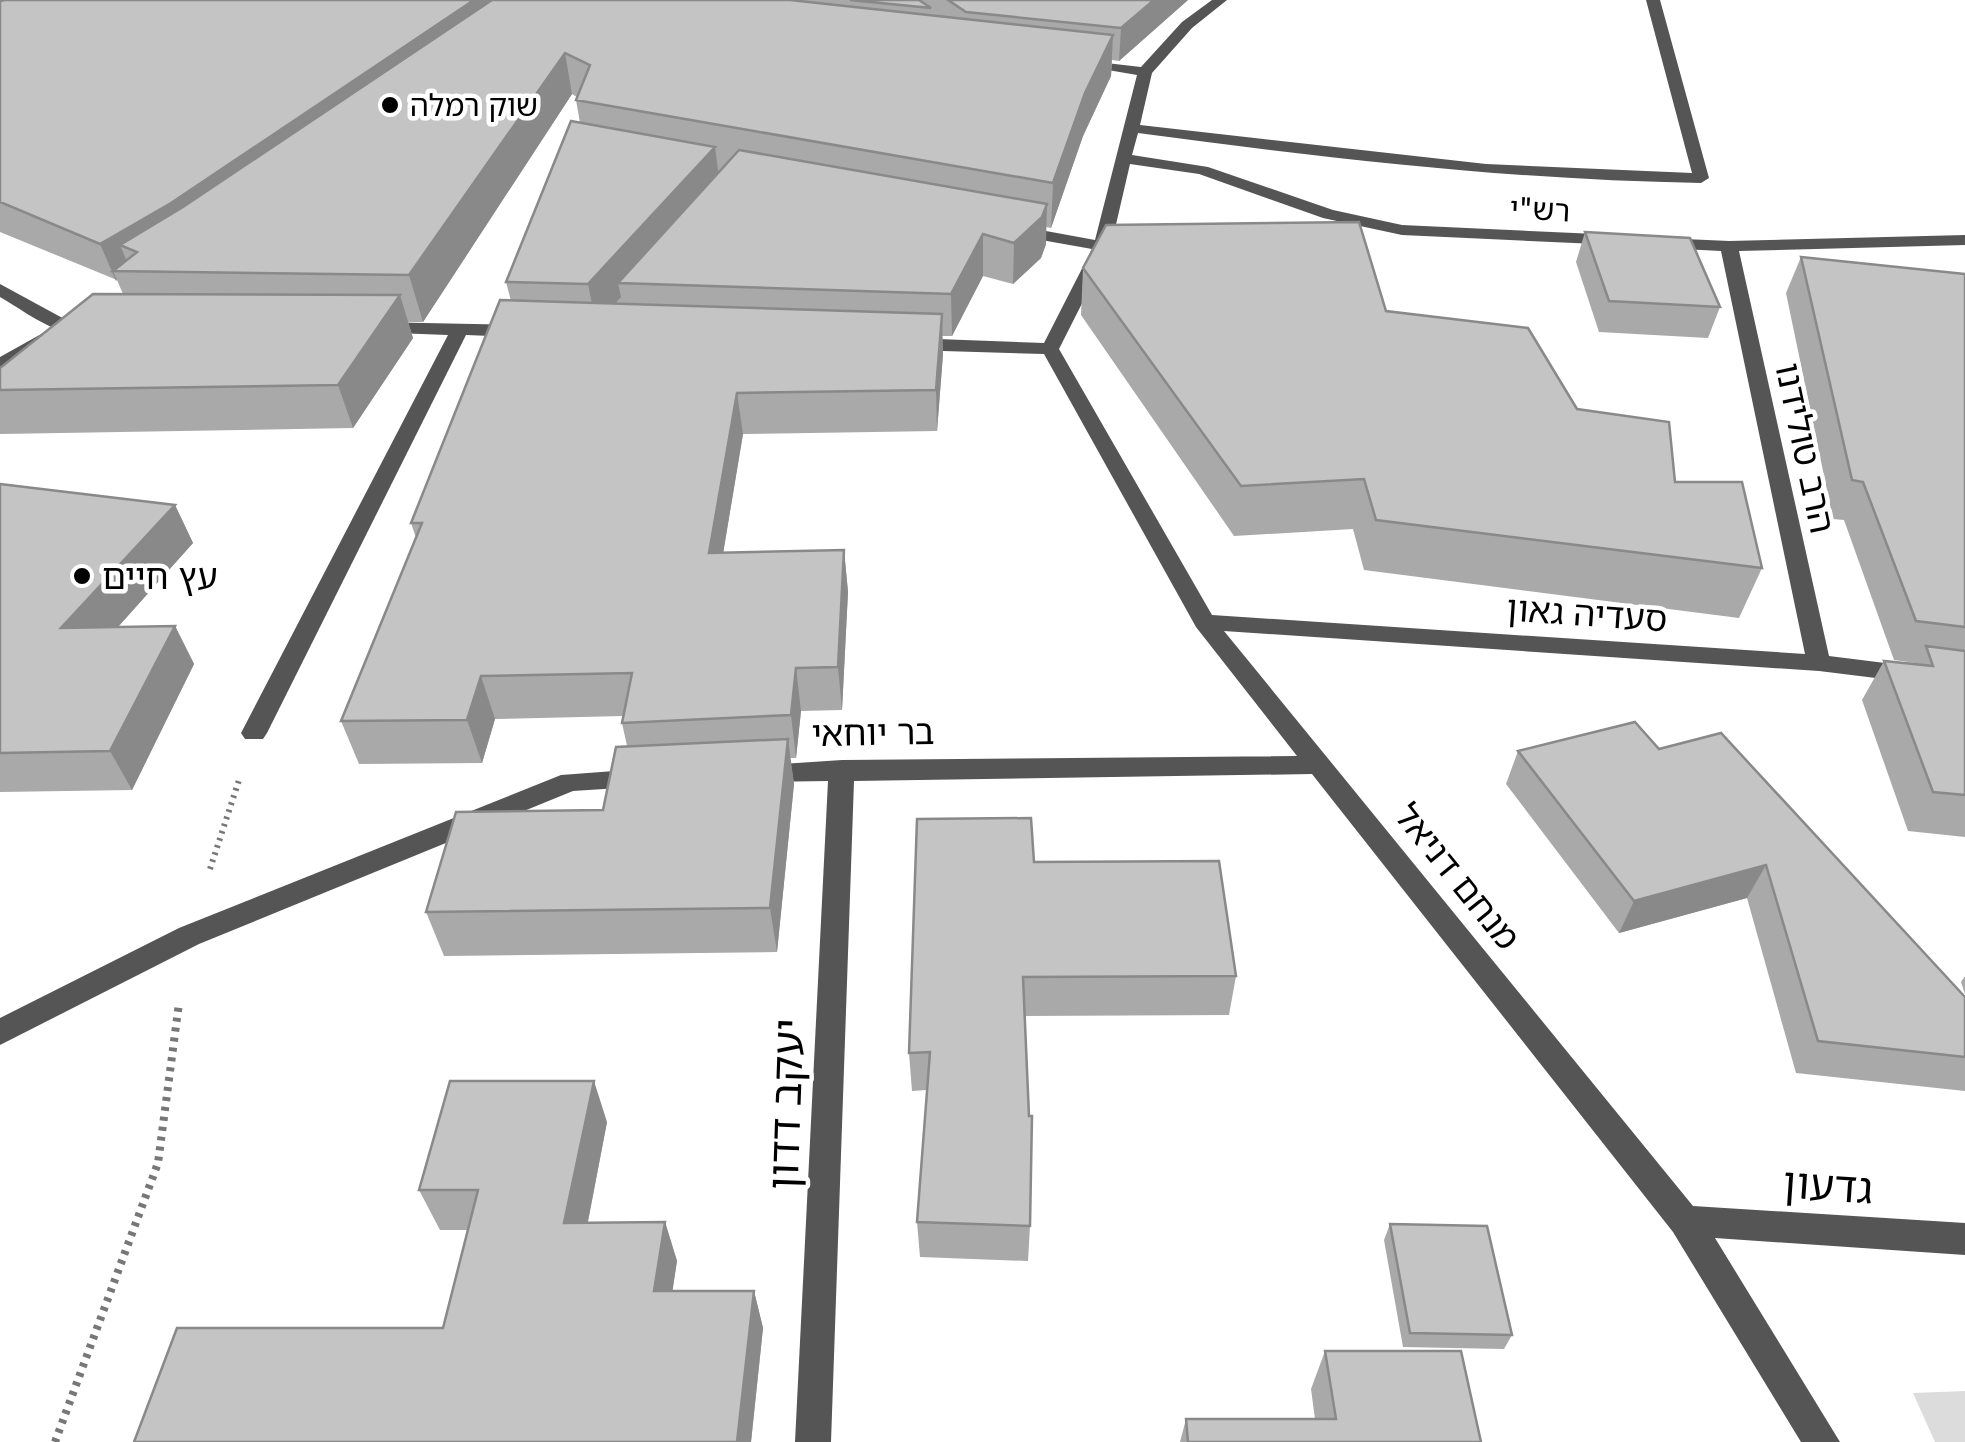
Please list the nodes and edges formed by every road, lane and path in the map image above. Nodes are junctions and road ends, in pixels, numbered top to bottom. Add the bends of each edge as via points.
1 (1220, 0) edge
2 (1652, 0) edge
3 (1056, 62) edge
4 (1145, 72) junction
5 (1131, 128) junction
6 (1123, 158) junction
7 (987, 225) edge
8 (1965, 240) edge
9 (1633, 241) edge
10 (1652, 242) edge
11 (1102, 246) junction
12 (1729, 246) junction
13 (0, 290) edge
14 (96, 306) edge
15 (64, 326) junction
16 (104, 327) edge
17 (361, 328) edge
18 (460, 328) junction
19 (532, 331) edge
20 (895, 344) edge
21 (1050, 349) junction
22 (0, 365) edge
23 (1204, 622) junction
24 (1819, 663) junction
25 (1965, 681) edge
26 (254, 732) joint
27 (1321, 765) junction
28 (842, 769) junction
29 (725, 774) edge
30 (667, 778) edge
31 (188, 936) junction
32 (0, 1032) edge
33 (1685, 1221) junction
34 (1965, 1239) edge
35 (54, 1442) edge
36 (813, 1442) edge
37 (1822, 1442) edge

1 - 4 street
2 - 5 street via 1701,178 1395,163
3 - 4 street
4 - 5 street
5 - 6 street
6 - 9 street, רש"י via 1202,170 1328,214 1402,230
6 - 11 street
7 - 11 street
8 - 12 street
10 - 12 street
11 - 21 street
12 - 24 street, הרב טולידנו
13 - 15 street
14 - 15 street
15 - 16 street
15 - 22 street
17 - 18 street
18 - 19 street
18 - 26 street
20 - 21 street
21 - 23 street, מנחם דניאל
23 - 24 street, סעדיה גאון
23 - 27 street, מנחם דניאל
24 - 25 street, סעדיה גאון
26 - 31 path
27 - 28 street, בר יוחאי
27 - 33 street, מנחם דניאל
28 - 29 street, בר יוחאי
28 - 36 street, יעקב דדון
30 - 31 street via 570,782
31 - 32 street
31 - 35 path via 158,1163
33 - 34 street, גדעון
33 - 37 street, מנחם דניאל

